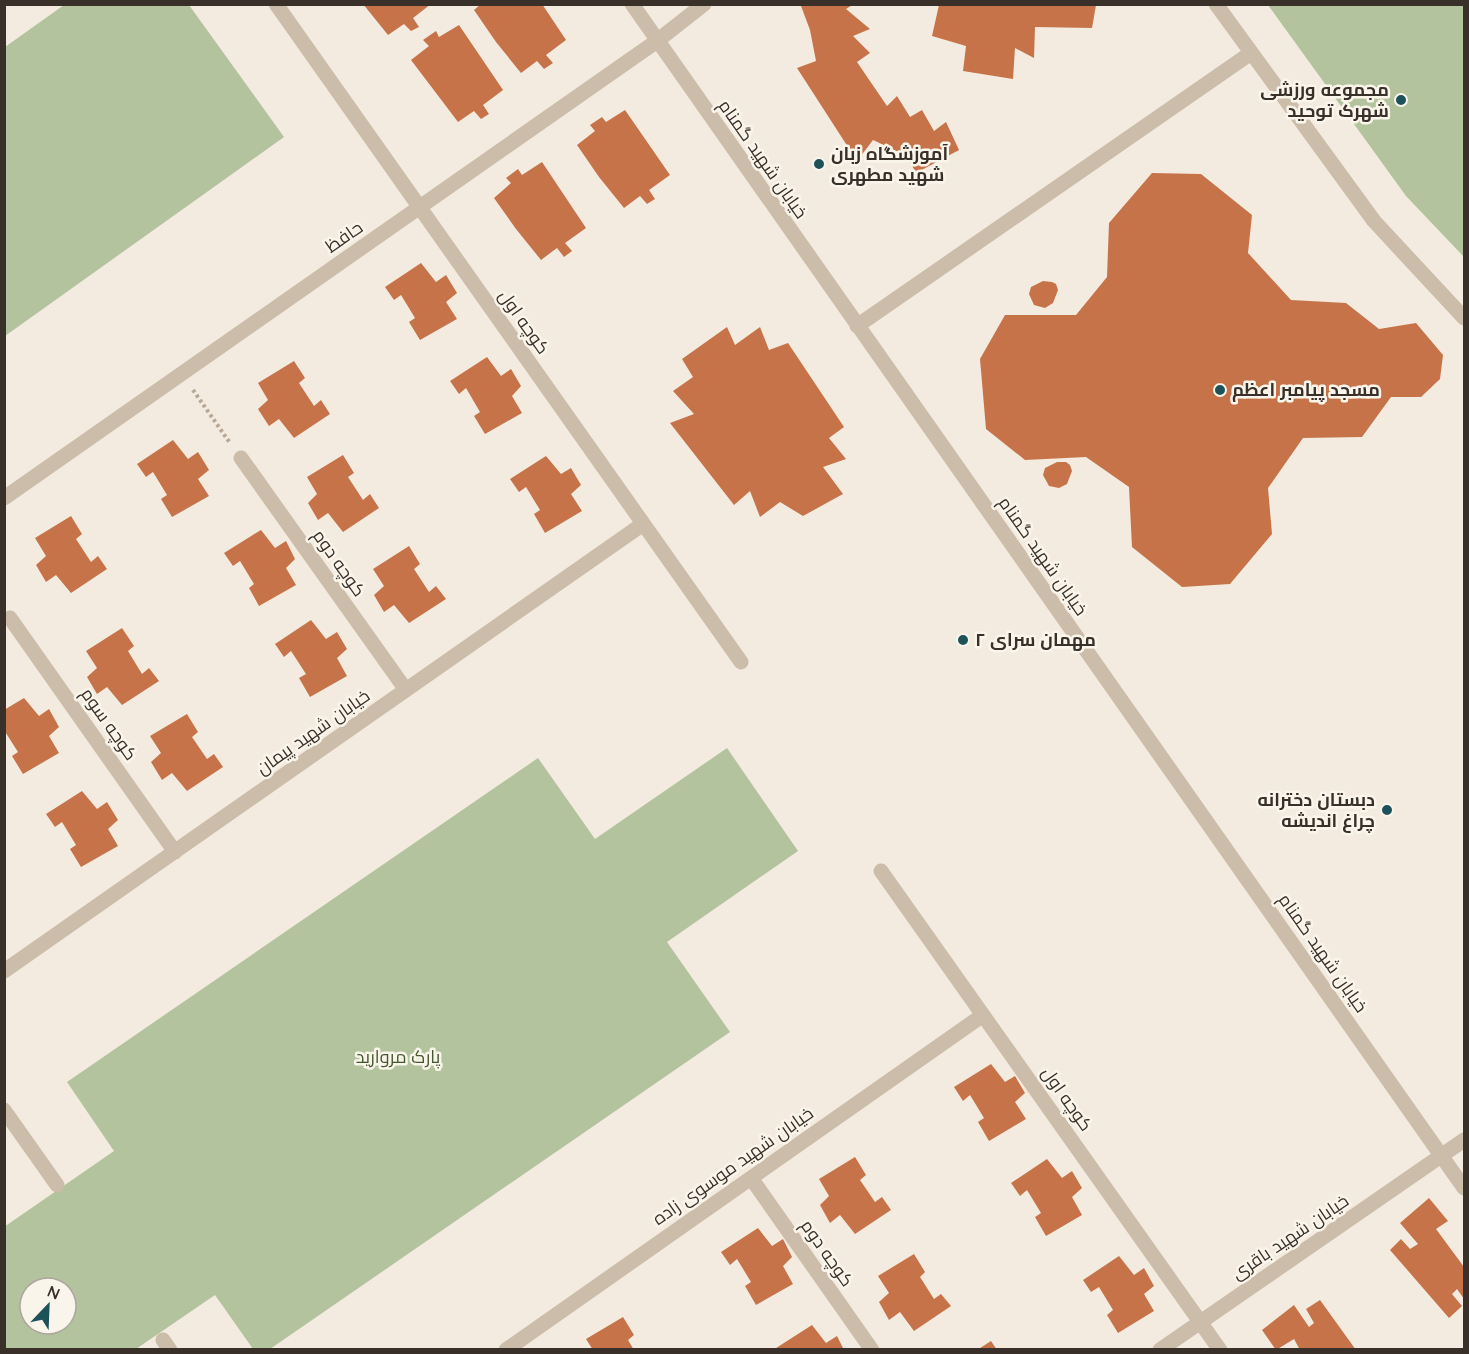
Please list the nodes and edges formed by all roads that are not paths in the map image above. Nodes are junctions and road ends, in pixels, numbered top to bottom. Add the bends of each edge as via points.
1 (276, 4) edge
2 (632, 4) edge
3 (704, 4) edge
4 (1216, 4) edge
5 (657, 41) junction
6 (1251, 53) junction
7 (419, 208) junction
8 (1464, 318) edge
9 (857, 326) junction
10 (241, 458) road end
11 (4, 498) edge
12 (643, 524) junction
13 (10, 618) dead end
14 (741, 662) dead end
15 (406, 690) junction
16 (175, 852) junction
17 (881, 871) dead end
18 (4, 971) edge
19 (983, 1015) junction
20 (4, 1110) edge
21 (1464, 1140) edge
22 (1442, 1156) junction
23 (751, 1178) junction
24 (57, 1185) dead end
25 (1464, 1188) edge
26 (1200, 1322) junction
27 (516, 1347) edge
28 (872, 1350) edge
29 (1160, 1350) edge
30 (1220, 1350) edge

1 - 7 street, کوچه اول
2 - 5 street, خیابان شهید گمنام
3 - 5 street, حافظ
4 - 6 street
5 - 7 street, حافظ
5 - 9 street, خیابان شهید گمنام
6 - 8 street via 1374,221
6 - 9 street
7 - 11 street, حافظ
7 - 12 street, کوچه اول
9 - 22 street, خیابان شهید گمنام
10 - 15 street, کوچه دوم
12 - 14 street, کوچه اول
12 - 15 street, خیابان شهید پیمان
13 - 16 street, کوچه سوم
15 - 16 street, خیابان شهید پیمان
16 - 18 street, خیابان شهید پیمان
17 - 19 street, کوچه اول
19 - 23 street, خیابان شهید موسوی زاده
19 - 26 street, کوچه اول
20 - 24 street
21 - 22 street, خیابان شهید باقری
22 - 25 street, خیابان شهید گمنام
22 - 26 street, خیابان شهید باقری
23 - 27 street, خیابان شهید موسوی زاده
23 - 28 street, کوچه دوم
26 - 29 street, خیابان شهید باقری
26 - 30 street, کوچه اول

